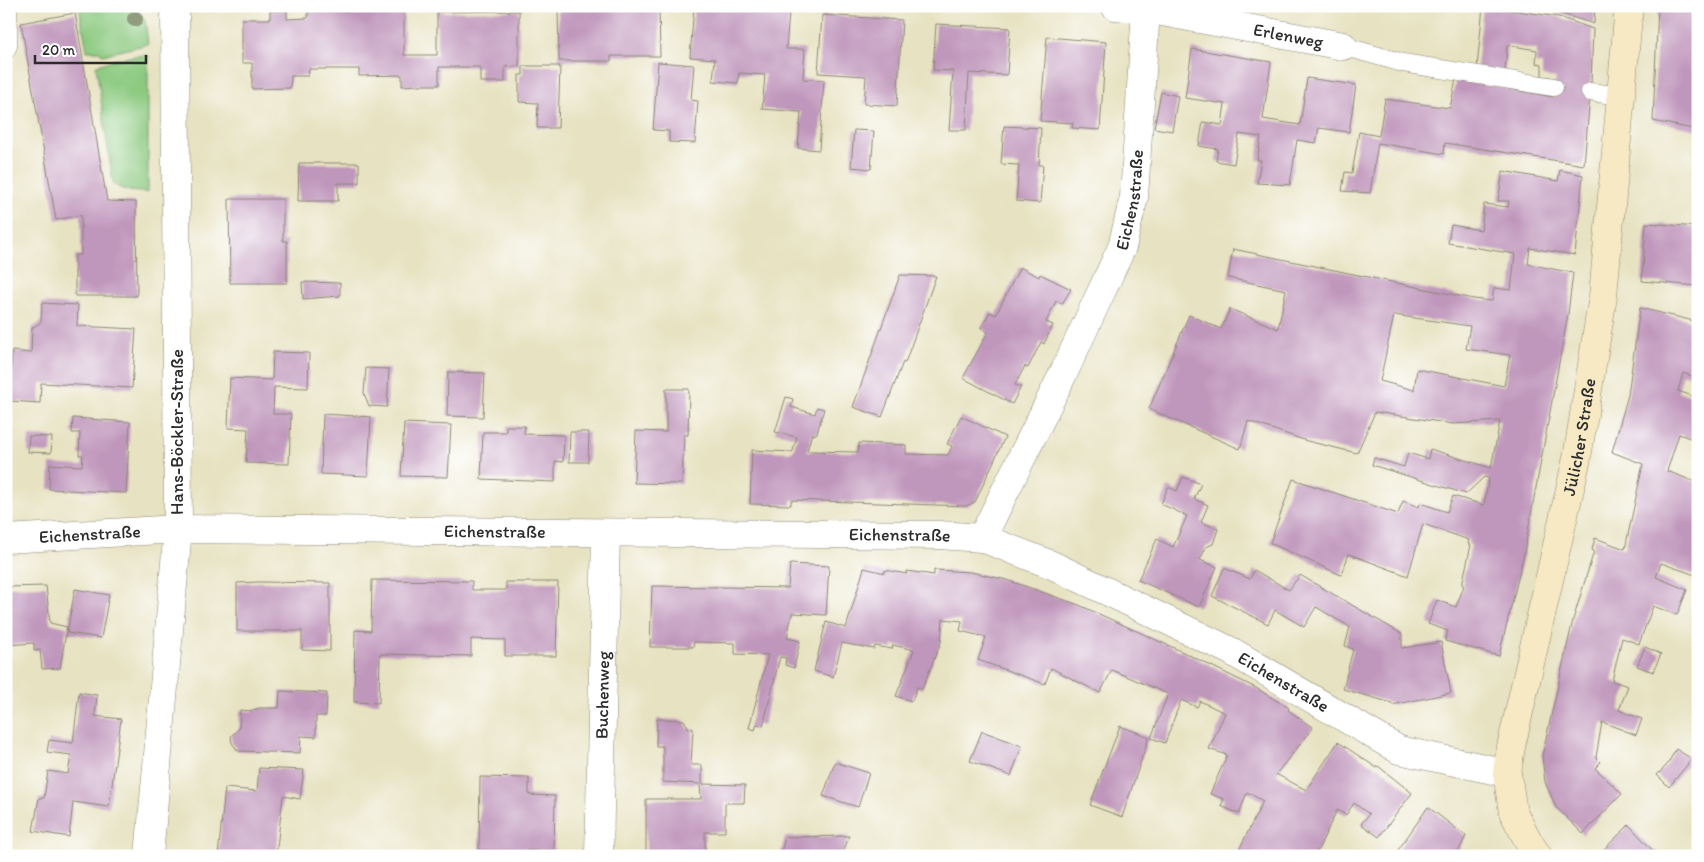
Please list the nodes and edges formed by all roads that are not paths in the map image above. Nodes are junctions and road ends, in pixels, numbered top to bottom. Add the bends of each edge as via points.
1 (8, 6) edge
2 (175, 6) edge
3 (1115, 6) edge
4 (1630, 6) edge
5 (1146, 9) junction
6 (1343, 46) joint
7 (6, 50) edge
8 (1554, 86) dead end
9 (1590, 92) dead end
10 (1622, 96) junction
11 (178, 529) junction
12 (606, 533) junction
13 (982, 538) junction
14 (6, 539) edge
15 (1507, 773) junction
16 (150, 856) edge
17 (599, 856) edge
18 (1538, 856) edge

1 - 7 lane
2 - 11 street, Hans-Böckler-Straße
3 - 5 street, Erlenweg
4 - 10 street, Jülicher Straße
5 - 6 street, Erlenweg
5 - 13 street, Eichenstraße via 1134,197 1122,247
6 - 8 lane via 1403,64
9 - 10 lane
10 - 15 street, Jülicher Straße via 1603,296 1577,458
11 - 12 street, Eichenstraße
11 - 14 street, Eichenstraße
11 - 16 street, Hans-Böckler-Straße
12 - 13 street, Eichenstraße
12 - 17 street, Buchenweg
13 - 15 street, Eichenstraße via 1052,566 1231,650 1399,750
15 - 18 street, Jülicher Straße via 1513,812

